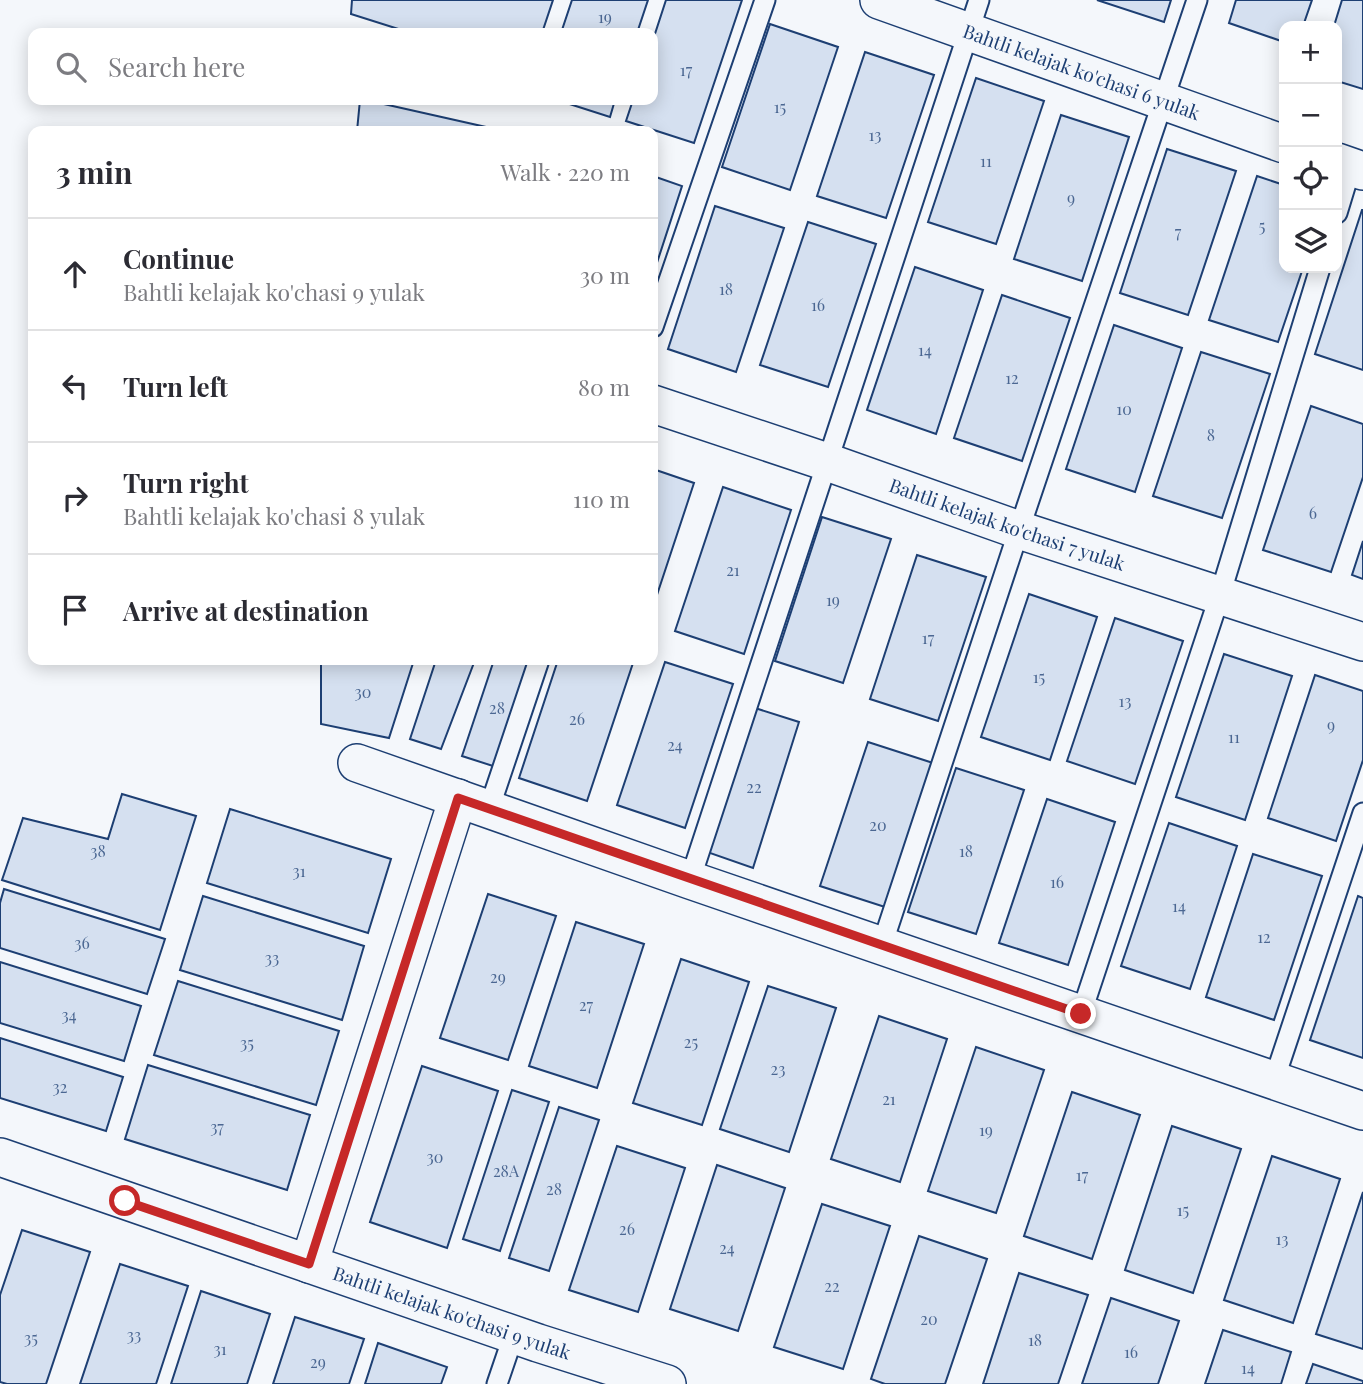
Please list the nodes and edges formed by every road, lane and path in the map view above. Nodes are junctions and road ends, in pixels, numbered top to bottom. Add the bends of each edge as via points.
1 (765, 0) edge
2 (879, 0) edge
3 (1197, 0) edge
4 (974, 16) edge
5 (1164, 101) junction
6 (1279, 142) edge
7 (1350, 167) edge
8 (1338, 210) edge
9 (1318, 273) edge
10 (658, 312) edge
11 (658, 406) edge
12 (827, 462) junction
13 (1019, 530) junction
14 (1220, 595) junction
15 (1363, 642) edge
16 (537, 665) edge
17 (357, 763) dead end
18 (473, 804) junction
19 (1363, 813) edge
20 (690, 880) junction
21 (882, 945) junction
22 (1081, 1014) junction
23 (1273, 1080) junction
24 (1363, 1111) edge
25 (0, 1157) edge
26 (309, 1264) junction
27 (514, 1334) junction
28 (497, 1384) edge
29 (667, 1384) edge

1 - 10 lane
2 - 4 street, Bahtli kelajak ko'chasi 6 yulak
3 - 5 lane
4 - 5 street, Bahtli kelajak ko'chasi 6 yulak
4 - 12 lane
5 - 6 street, Bahtli kelajak ko'chasi 6 yulak
5 - 13 lane
7 - 8 lane
9 - 14 lane
11 - 12 street, Bahtli kelajak ko'chasi 7 yulak
12 - 13 street, Bahtli kelajak ko'chasi 7 yulak
12 - 20 lane
13 - 14 street, Bahtli kelajak ko'chasi 7 yulak
13 - 21 lane
14 - 15 street, Bahtli kelajak ko'chasi 7 yulak
14 - 22 lane
16 - 18 lane
17 - 18 street
18 - 20 street
18 - 26 street
19 - 23 lane
20 - 21 street
21 - 22 street
22 - 23 street
23 - 24 street
25 - 26 street, Bahtli kelajak ko'chasi 9 yulak
26 - 27 street, Bahtli kelajak ko'chasi 9 yulak
27 - 28 lane
27 - 29 street, Bahtli kelajak ko'chasi 9 yulak

